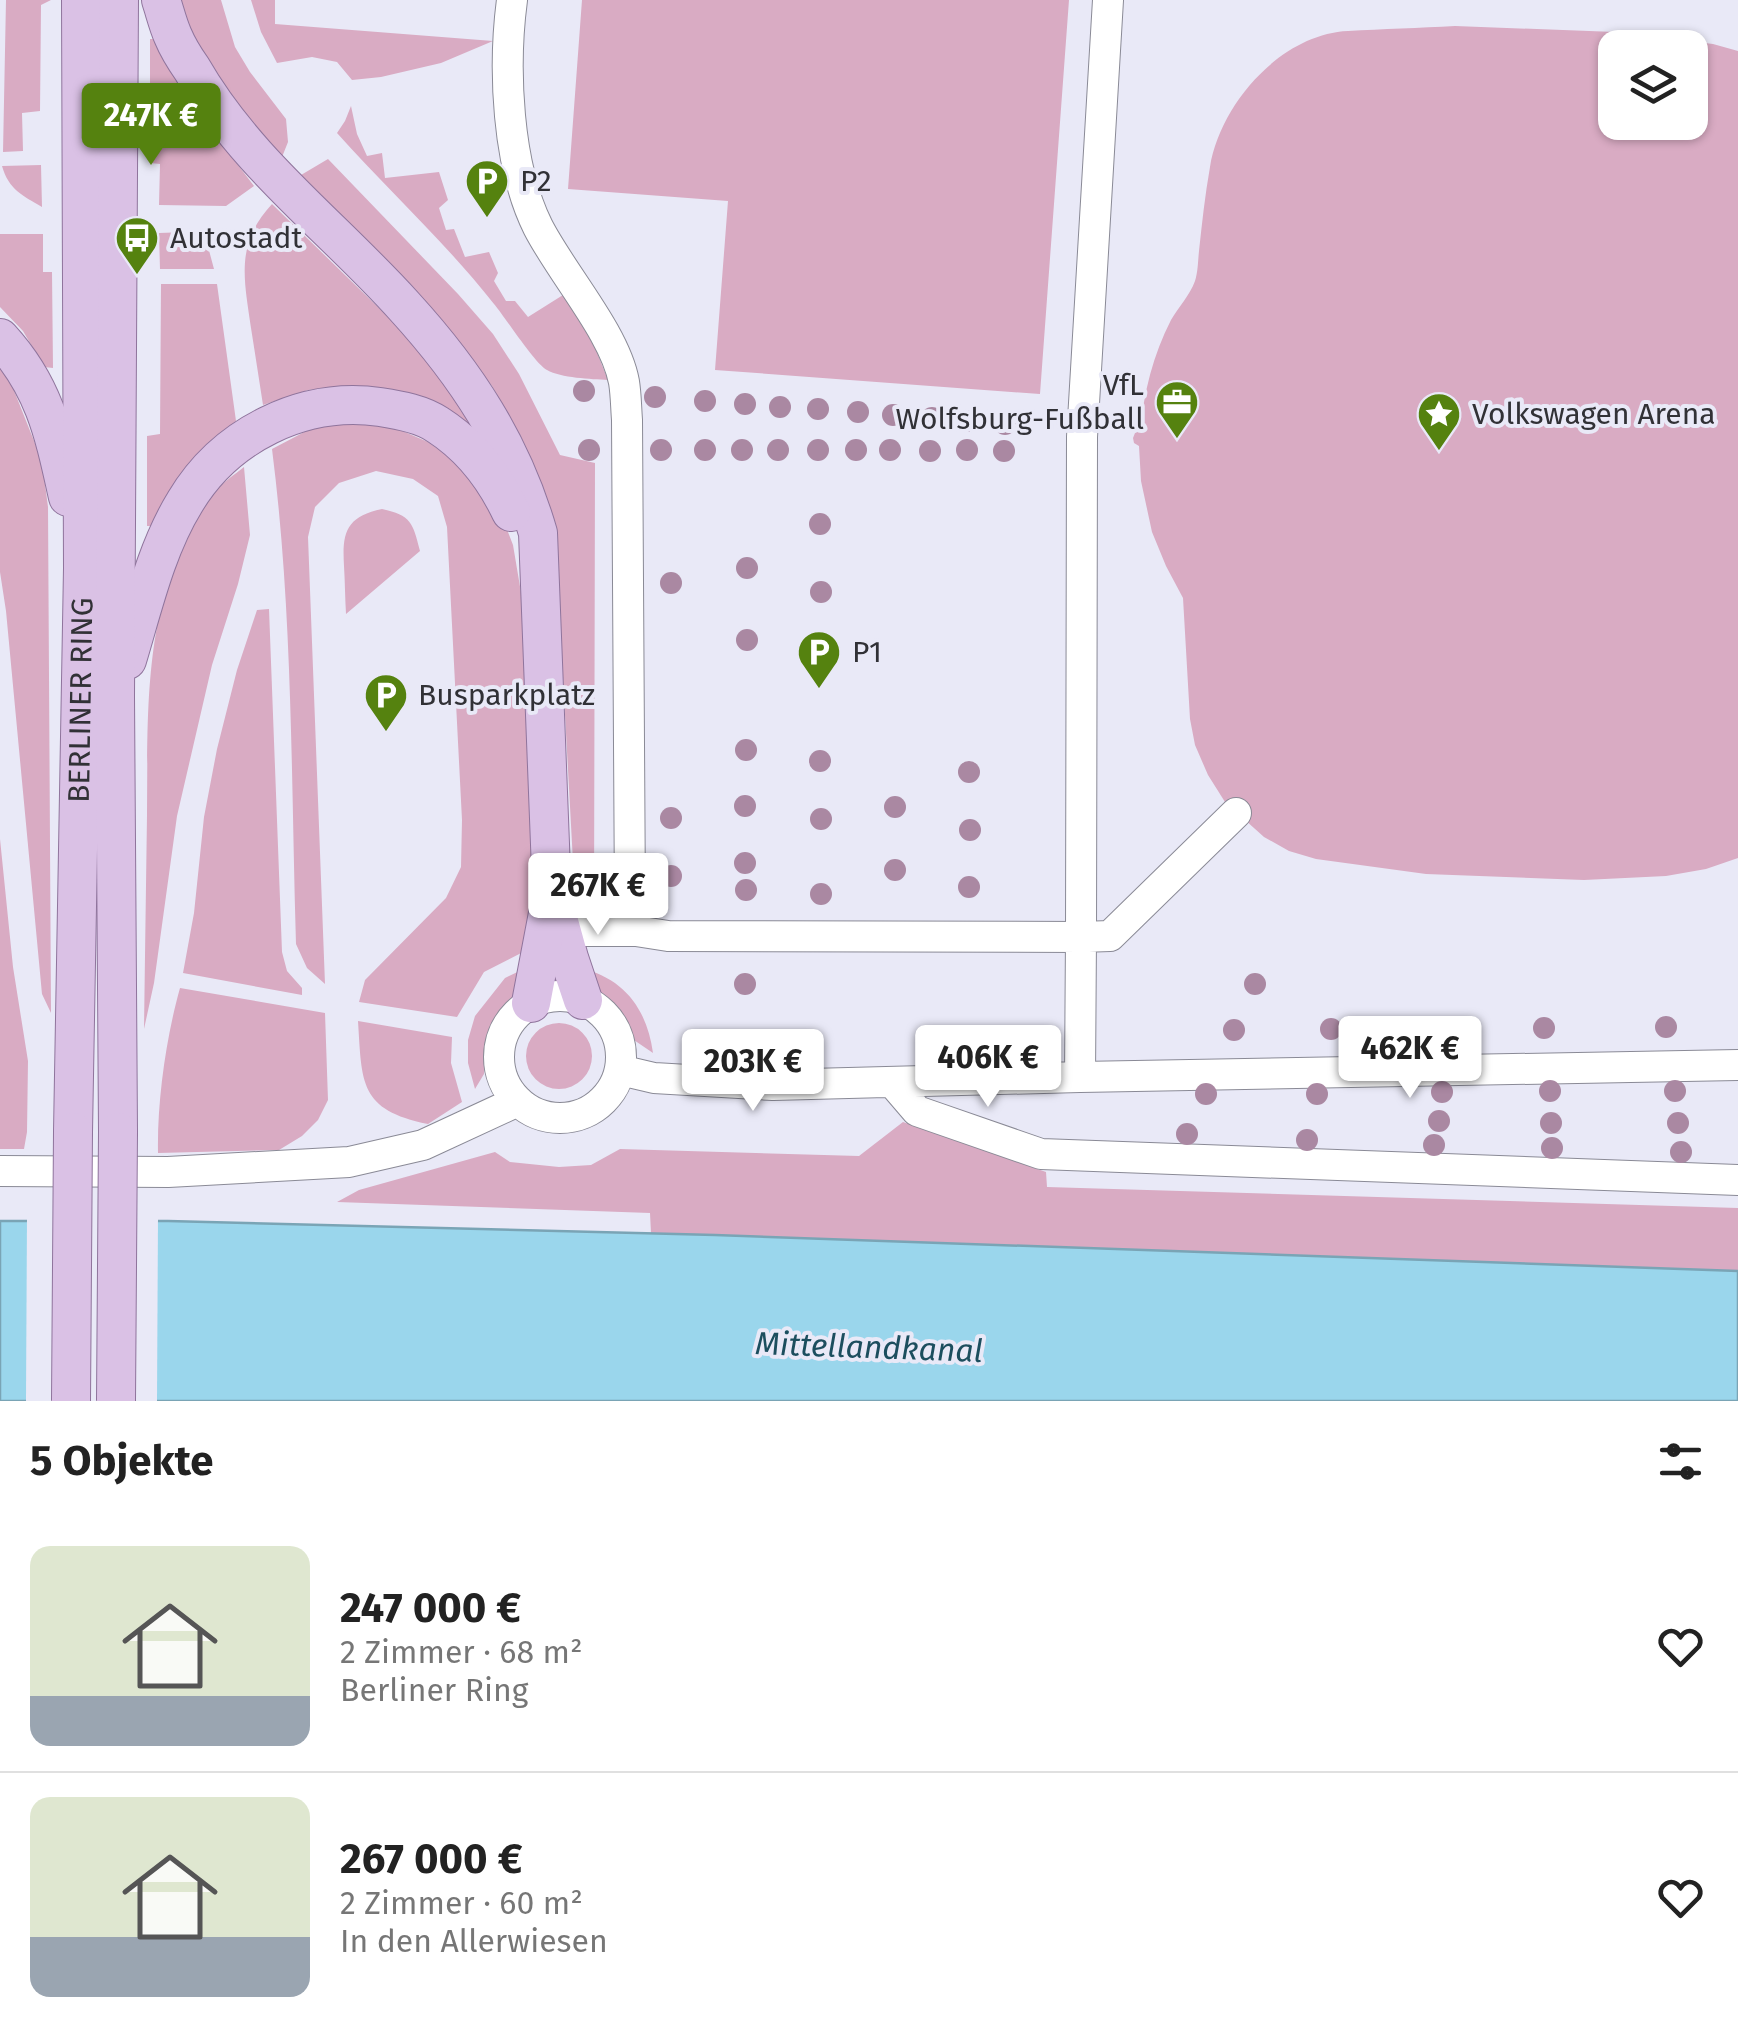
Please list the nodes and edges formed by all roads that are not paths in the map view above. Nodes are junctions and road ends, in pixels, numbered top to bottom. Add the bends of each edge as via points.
1 (81, 0) edge
2 (120, 0) edge
3 (162, 0) edge
4 (512, 0) edge
5 (1108, 0) edge
6 (0, 338) edge
7 (82, 568) junction
8 (542, 620) junction
9 (115, 698) junction
10 (1236, 813) dead end
11 (557, 913) junction
12 (636, 931) junction
13 (1081, 937) junction
14 (583, 1000) junction
15 (531, 1003) junction
16 (1738, 1065) edge
17 (620, 1070) junction
18 (1080, 1077) junction
19 (893, 1084) junction
20 (518, 1101) junction
21 (0, 1171) edge
22 (1738, 1180) edge
23 (70, 1401) edge
24 (116, 1401) edge

1 - 7 main road, BERLINER RING
2 - 9 main road, BERLINER RING
3 - 8 main road via 172,36 237,134 405,306 468,382 527,496 538,533
4 - 12 street via 510,95 526,197 624,380 630,904
5 - 13 street via 1082,436
6 - 7 main road via 31,376 47,415
7 - 23 main road, BERLINER RING, bridge
8 - 9 main road via 522,536 475,455 414,414 365,405 323,407 253,434 220,458 185,502 157,563
8 - 11 main road
9 - 24 main road, BERLINER RING, bridge
10 - 13 street via 1110,936
11 - 12 street
11 - 14 main road
11 - 15 main road
12 - 13 street
13 - 18 street
14 - 15 street via 553,996
14 - 17 street via 617,1034
15 - 20 street via 508,1024 500,1047 501,1072
16 - 18 street
17 - 19 street via 774,1085
17 - 20 street via 605,1098 574,1116 538,1113
18 - 19 street
19 - 22 street via 917,1111 1041,1154
20 - 21 street via 423,1146 350,1162 168,1172

